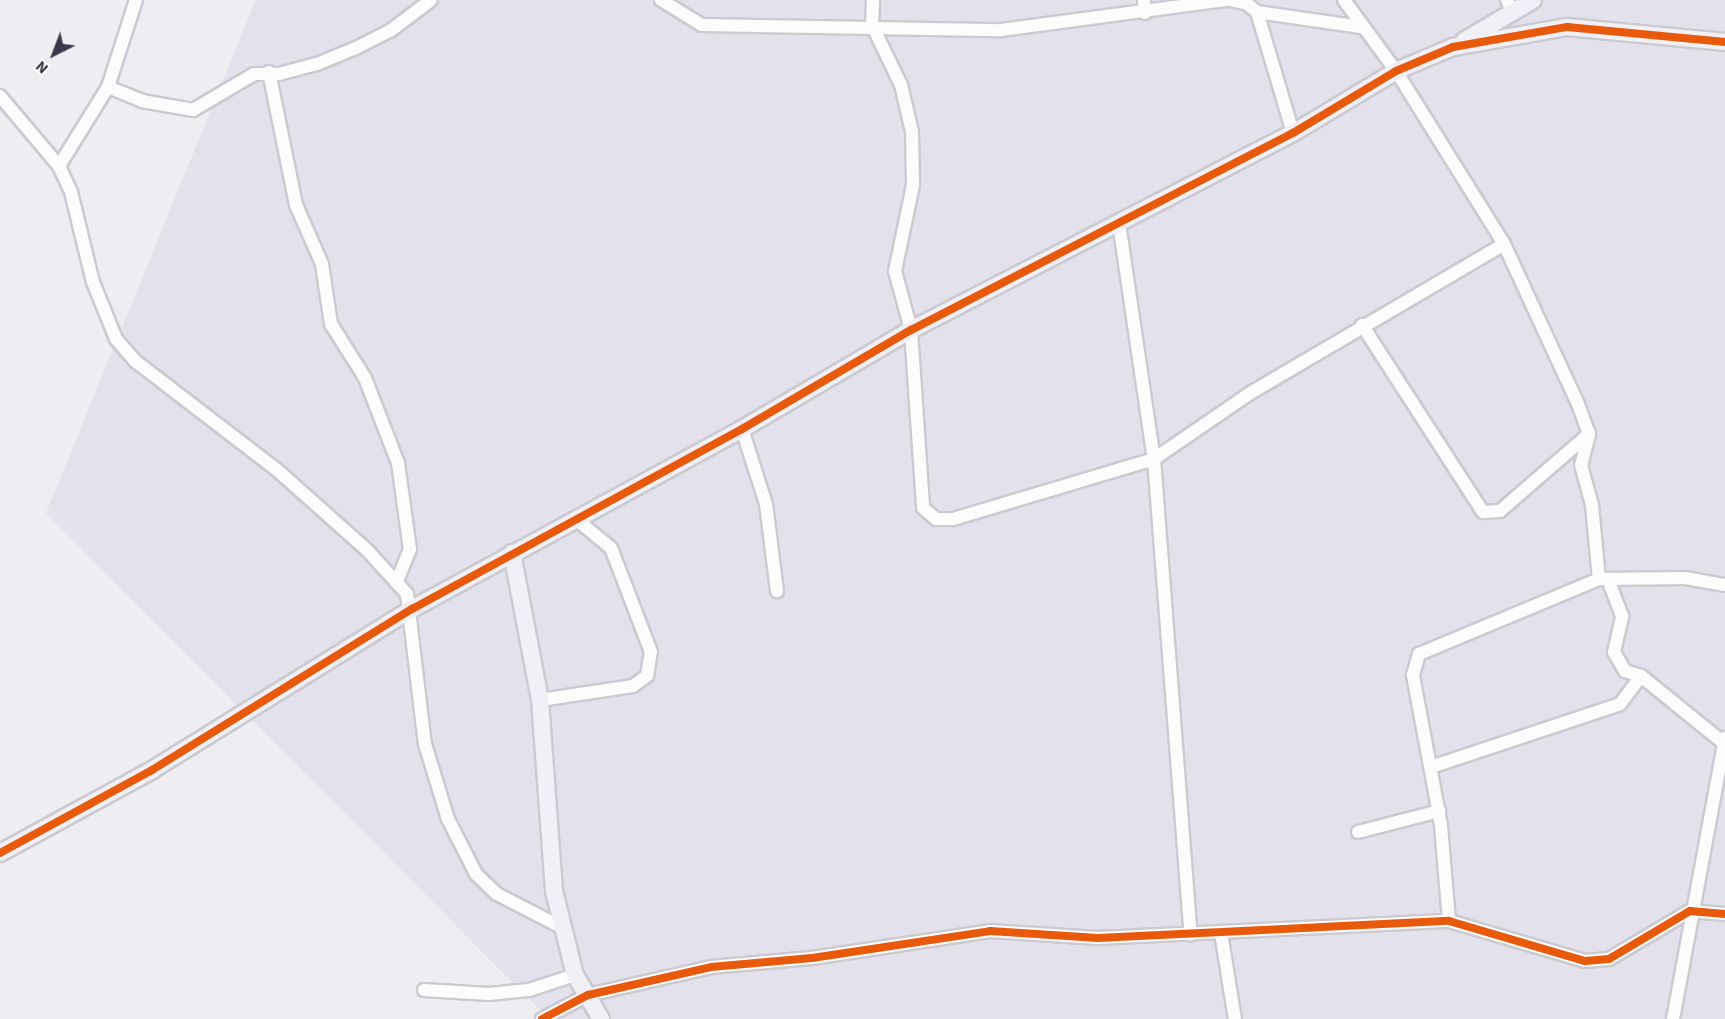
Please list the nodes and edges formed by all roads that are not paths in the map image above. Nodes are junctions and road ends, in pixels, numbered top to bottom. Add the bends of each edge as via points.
1 (136, 0) edge
2 (431, 0) edge
3 (661, 0) edge
4 (873, 0) edge
5 (1144, 0) edge
6 (1228, 0) edge
7 (1344, 0) edge
8 (1533, 0) edge
9 (1510, 6) edge
10 (1257, 12) junction
11 (1145, 14) junction
12 (872, 25) junction
13 (1361, 27) junction
14 (1725, 42) edge
15 (1453, 47) junction
16 (1396, 70) junction
17 (269, 72) junction
18 (108, 87) junction
19 (0, 96) edge
20 (1293, 133) junction
21 (59, 166) junction
22 (1119, 223) junction
23 (1504, 244) junction
24 (1362, 325) junction
25 (911, 330) junction
26 (742, 429) junction
27 (1589, 434) junction
28 (1155, 459) junction
29 (576, 519) junction
30 (512, 553) junction
31 (1603, 579) junction
32 (397, 581) junction
33 (1725, 585) edge
34 (777, 591) dead end
35 (412, 609) junction
36 (1641, 676) junction
37 (540, 700) junction
38 (1724, 742) edge
39 (1431, 767) junction
40 (1439, 811) junction
41 (1358, 832) dead end
42 (0, 853) edge
43 (1690, 911) junction
44 (1725, 914) edge
45 (1449, 921) junction
46 (561, 927) junction
47 (1221, 933) junction
48 (1191, 935) junction
49 (575, 975) junction
50 (424, 990) dead end
51 (588, 995) junction
52 (542, 1019) edge
53 (601, 1019) edge
54 (1235, 1019) edge
55 (1673, 1019) edge

1 - 18 street
2 - 17 street via 390,31 356,48 317,64
3 - 12 street via 702,25
4 - 12 street
5 - 11 street
6 - 10 street via 1246,3
6 - 11 street
7 - 13 street
8 - 9 street
9 - 15 street
10 - 13 street
10 - 20 street
11 - 12 street via 1001,30
12 - 25 street via 901,85 912,132 913,185 895,271
13 - 16 street
14 - 15 street via 1568,27
15 - 16 street
16 - 20 street
16 - 23 street
17 - 18 street via 239,79 217,100 193,110 142,101
17 - 32 street via 296,205 322,264 331,324 365,378 398,463 410,549
18 - 21 street
19 - 21 street
20 - 22 street
21 - 32 street via 82,226 103,314 116,339 135,361 276,469
22 - 25 street
22 - 28 street
23 - 24 street
23 - 27 street
24 - 27 street via 1483,512 1500,511
24 - 28 street
25 - 26 street
25 - 28 street via 923,508 936,519 953,519
26 - 29 street
26 - 34 street via 766,504
27 - 31 street via 1581,465 1592,505
28 - 48 street
29 - 30 street
29 - 37 street via 610,548 651,652 647,676 633,686
30 - 35 street
30 - 37 street
31 - 33 street via 1684,578
31 - 36 street via 1622,616 1614,652 1625,671
31 - 39 street via 1419,654 1413,675
32 - 35 street
35 - 42 street via 152,770
35 - 46 street via 425,744 448,819 476,873 497,894
36 - 38 street
36 - 39 street via 1620,705
37 - 46 street via 554,891
38 - 43 street
39 - 40 street
40 - 41 street
40 - 45 street
43 - 44 street
43 - 45 street via 1609,959 1585,961
43 - 55 street
45 - 47 street
46 - 49 street
47 - 48 street
47 - 54 street
48 - 51 street via 1098,938 990,931 812,958 711,967
49 - 50 street via 529,990 489,994
49 - 51 street
51 - 52 street
51 - 53 street

